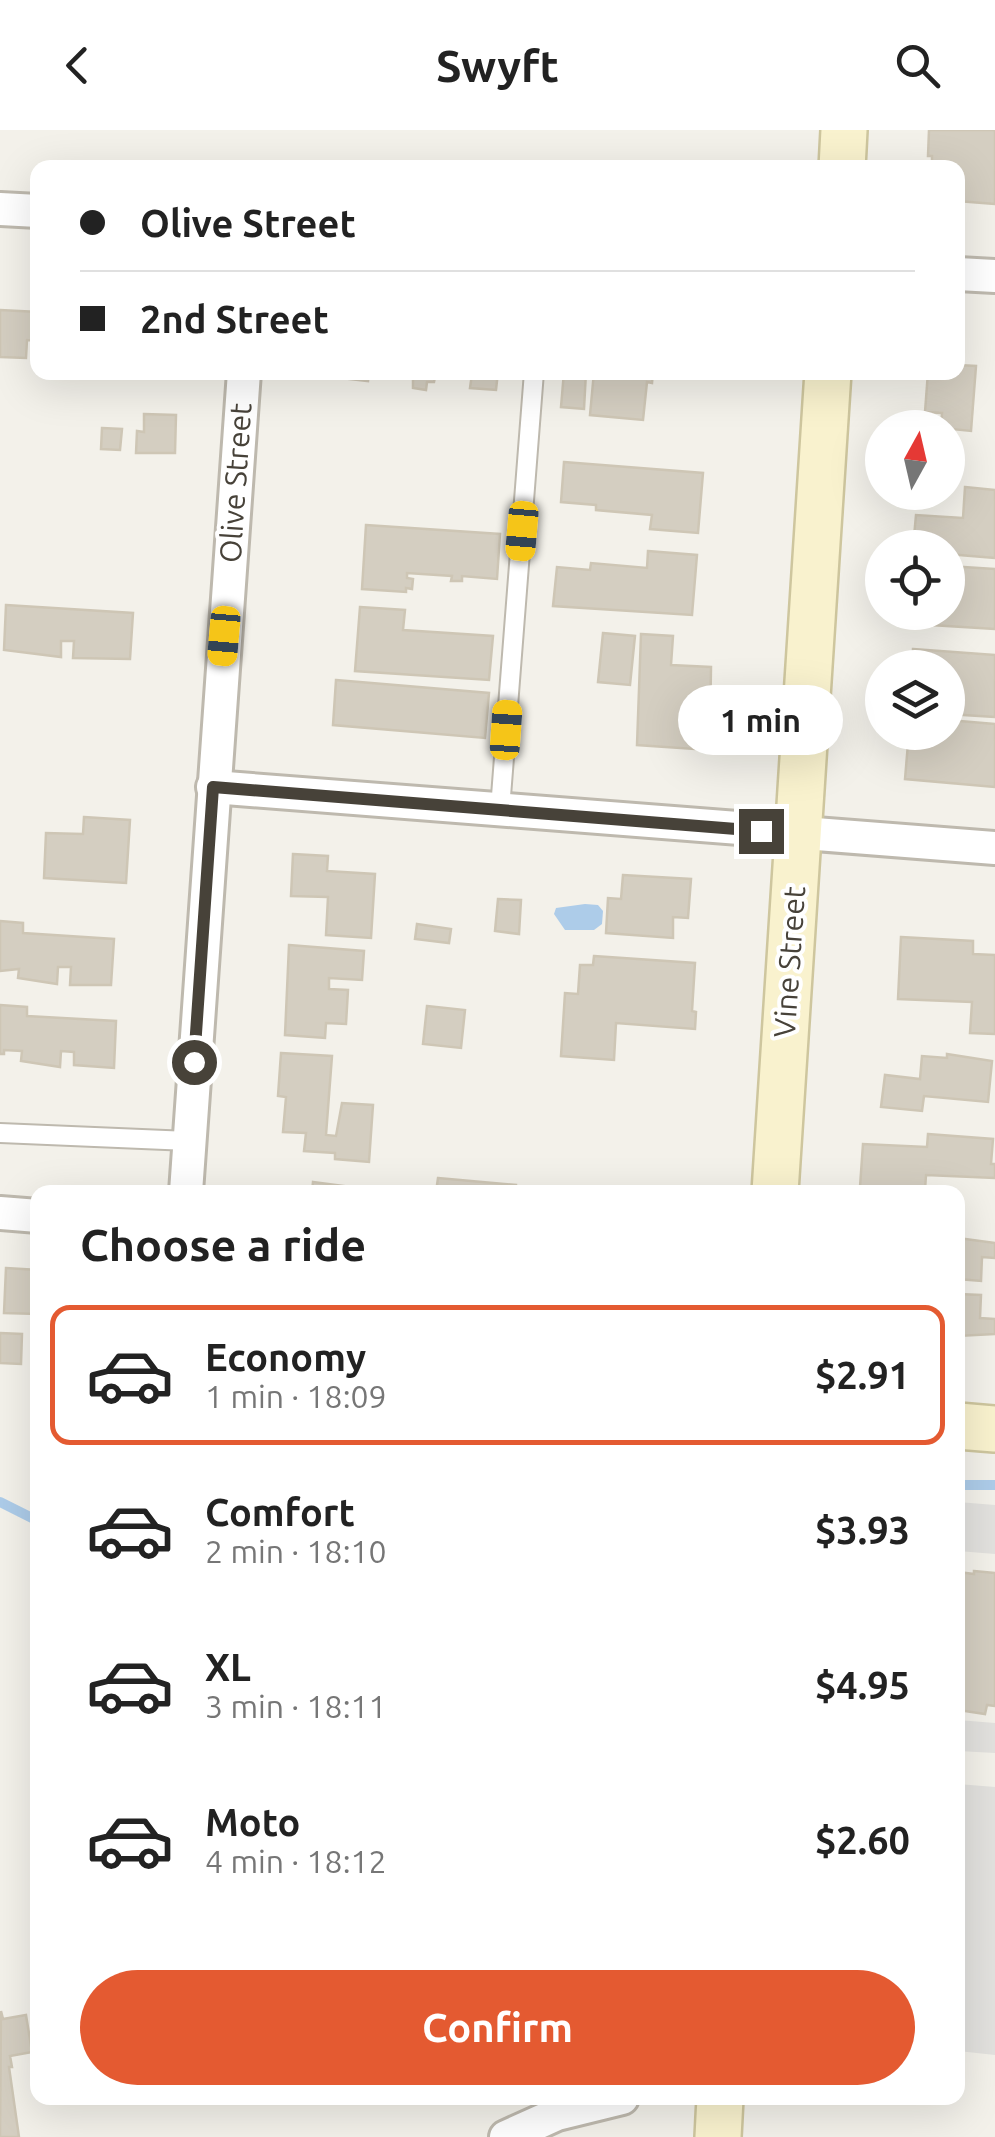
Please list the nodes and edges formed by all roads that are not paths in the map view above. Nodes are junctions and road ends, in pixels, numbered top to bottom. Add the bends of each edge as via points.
1 (0, 209) edge
2 (30, 211) edge
3 (965, 274) edge
4 (995, 276) edge
5 (243, 380) edge
6 (533, 380) edge
7 (827, 380) edge
8 (213, 787) junction
9 (500, 809) junction
10 (798, 834) junction
11 (995, 848) edge
12 (0, 1133) edge
13 (189, 1141) junction
14 (186, 1185) edge
15 (774, 1185) edge
16 (0, 1214) edge
17 (30, 1216) edge
18 (965, 1427) edge
19 (995, 1429) edge
20 (594, 2105) edge
21 (720, 2105) edge
22 (506, 2137) edge
23 (718, 2137) edge

1 - 2 street
3 - 4 street
5 - 8 street, Olive Street
6 - 9 lane
7 - 10 street, Vine Street
8 - 9 street
8 - 13 street, Olive Street
9 - 10 street
10 - 11 street
10 - 15 street, Vine Street
12 - 13 lane
13 - 14 street, Olive Street
16 - 17 street
18 - 19 street
20 - 22 street
21 - 23 street

